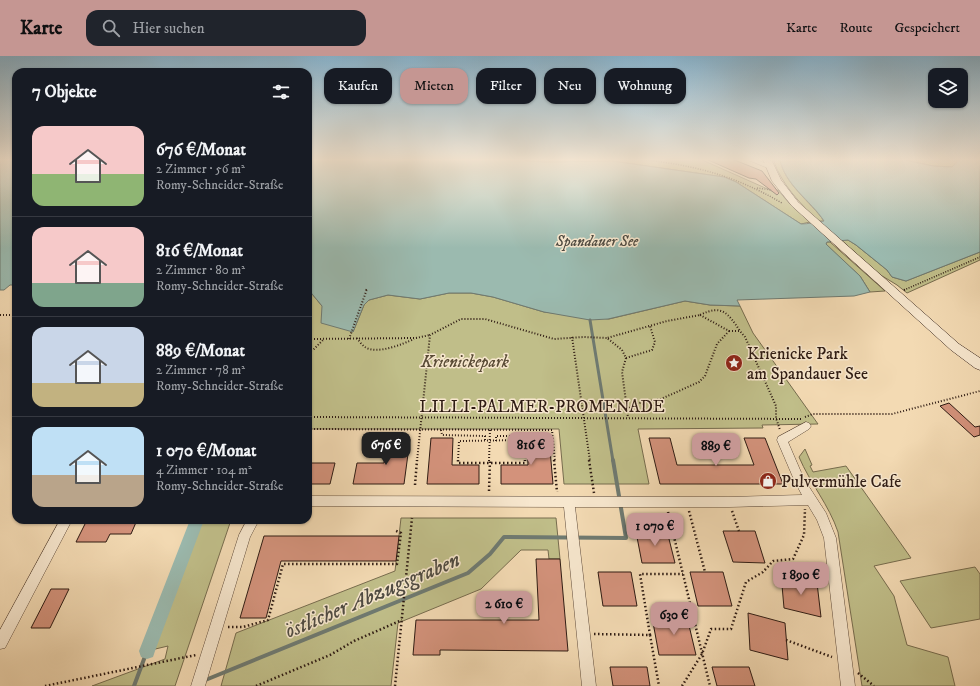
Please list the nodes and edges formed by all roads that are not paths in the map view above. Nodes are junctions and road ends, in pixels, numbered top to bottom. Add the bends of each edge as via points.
1 (783, 188) edge
2 (980, 365) edge
3 (806, 426) dead end
4 (808, 500) junction
5 (312, 501) edge
6 (563, 502) junction
7 (64, 524) edge
8 (251, 524) edge
9 (0, 643) edge
10 (198, 686) edge
11 (589, 686) edge
12 (848, 686) edge

1 - 2 street via 811,219 956,347
3 - 4 street via 782,440
4 - 6 street
4 - 12 street via 822,518 830,538
5 - 6 street
6 - 11 street via 571,525
7 - 9 street
8 - 10 street via 245,535

